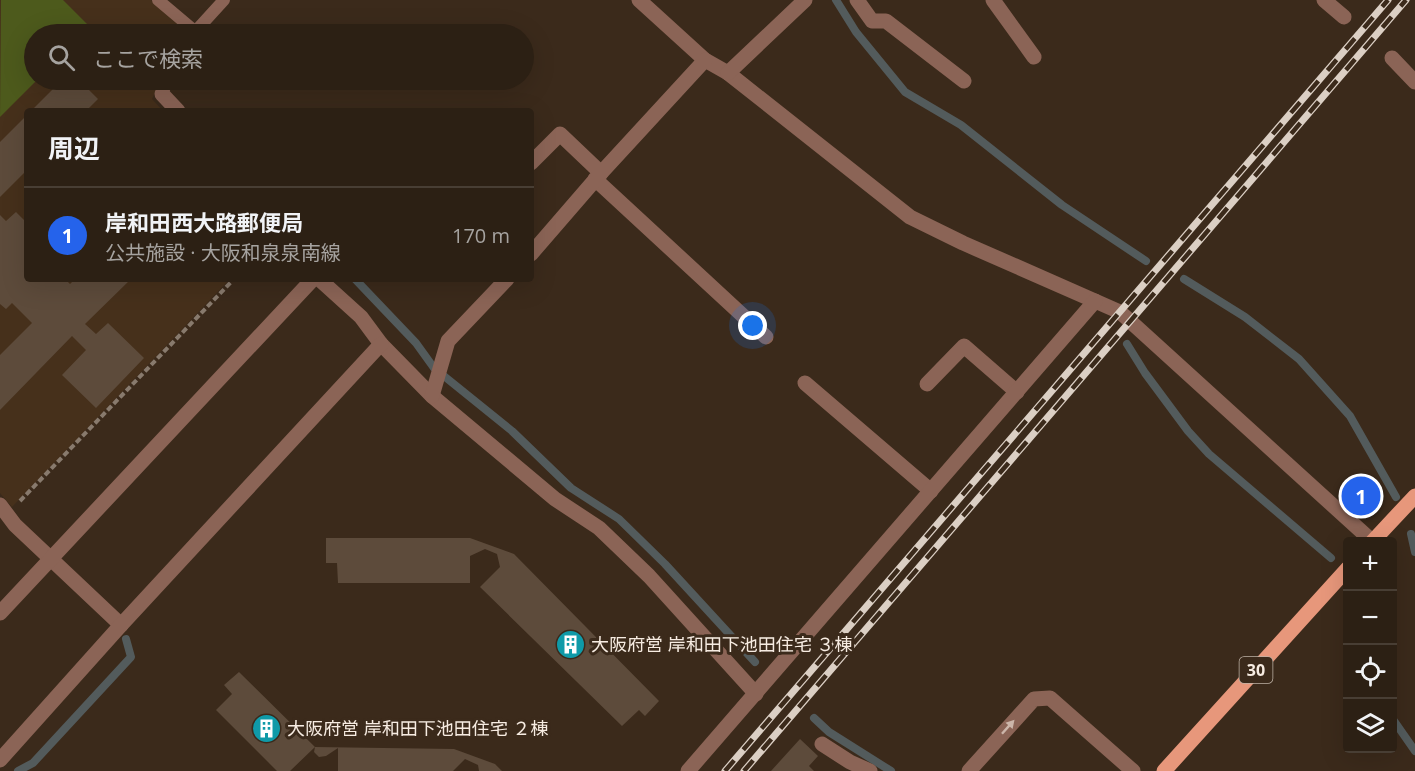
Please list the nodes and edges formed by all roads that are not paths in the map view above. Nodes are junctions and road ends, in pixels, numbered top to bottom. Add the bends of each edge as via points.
1 (158, 0) edge
2 (224, 0) edge
3 (639, 0) edge
4 (805, 0) edge
5 (857, 0) edge
6 (993, 0) edge
7 (1324, 0) edge
8 (1344, 17) dead end
9 (184, 24) edge
10 (202, 24) edge
11 (1034, 57) dead end
12 (1392, 58) dead end
13 (705, 60) junction
14 (728, 74) junction
15 (964, 81) dead end
16 (1415, 82) edge
17 (167, 90) edge
18 (176, 108) edge
19 (534, 160) edge
20 (598, 176) junction
21 (534, 251) edge
22 (310, 282) edge
23 (322, 282) edge
24 (504, 282) edge
25 (1095, 301) junction
26 (766, 337) dead end
27 (381, 344) junction
28 (805, 383) dead end
29 (927, 384) dead end
30 (1017, 392) junction
31 (432, 396) junction
32 (931, 491) junction
33 (1415, 496) edge
34 (4, 510) edge
35 (1367, 537) edge
36 (1377, 537) edge
37 (51, 559) junction
38 (1343, 572) edge
39 (0, 611) edge
40 (121, 625) junction
41 (756, 694) junction
42 (822, 744) dead end
43 (0, 760) edge
44 (688, 771) edge
45 (870, 771) edge
46 (969, 771) edge
47 (1133, 771) edge
48 (1164, 771) edge

1 - 9 lane
2 - 10 lane
3 - 13 street
4 - 14 street
5 - 15 street via 872,21 886,21
6 - 11 street
7 - 8 street
12 - 16 street
13 - 14 street
13 - 20 street
14 - 25 street via 910,217
17 - 18 street
19 - 20 street via 560,134
20 - 21 street
20 - 26 street
22 - 37 street
23 - 27 street via 361,317
24 - 31 street via 448,341
25 - 30 street
25 - 35 street via 1130,320
27 - 31 street
27 - 40 street
28 - 32 street
29 - 30 street via 964,346
30 - 32 street
31 - 41 street via 555,499 599,528 649,576
32 - 41 street
33 - 36 main road
34 - 37 street
37 - 39 street
37 - 40 street
38 - 48 main road, 30
40 - 43 street
41 - 44 street
42 - 45 street
46 -> 47 street via 1034,699 1050,698

